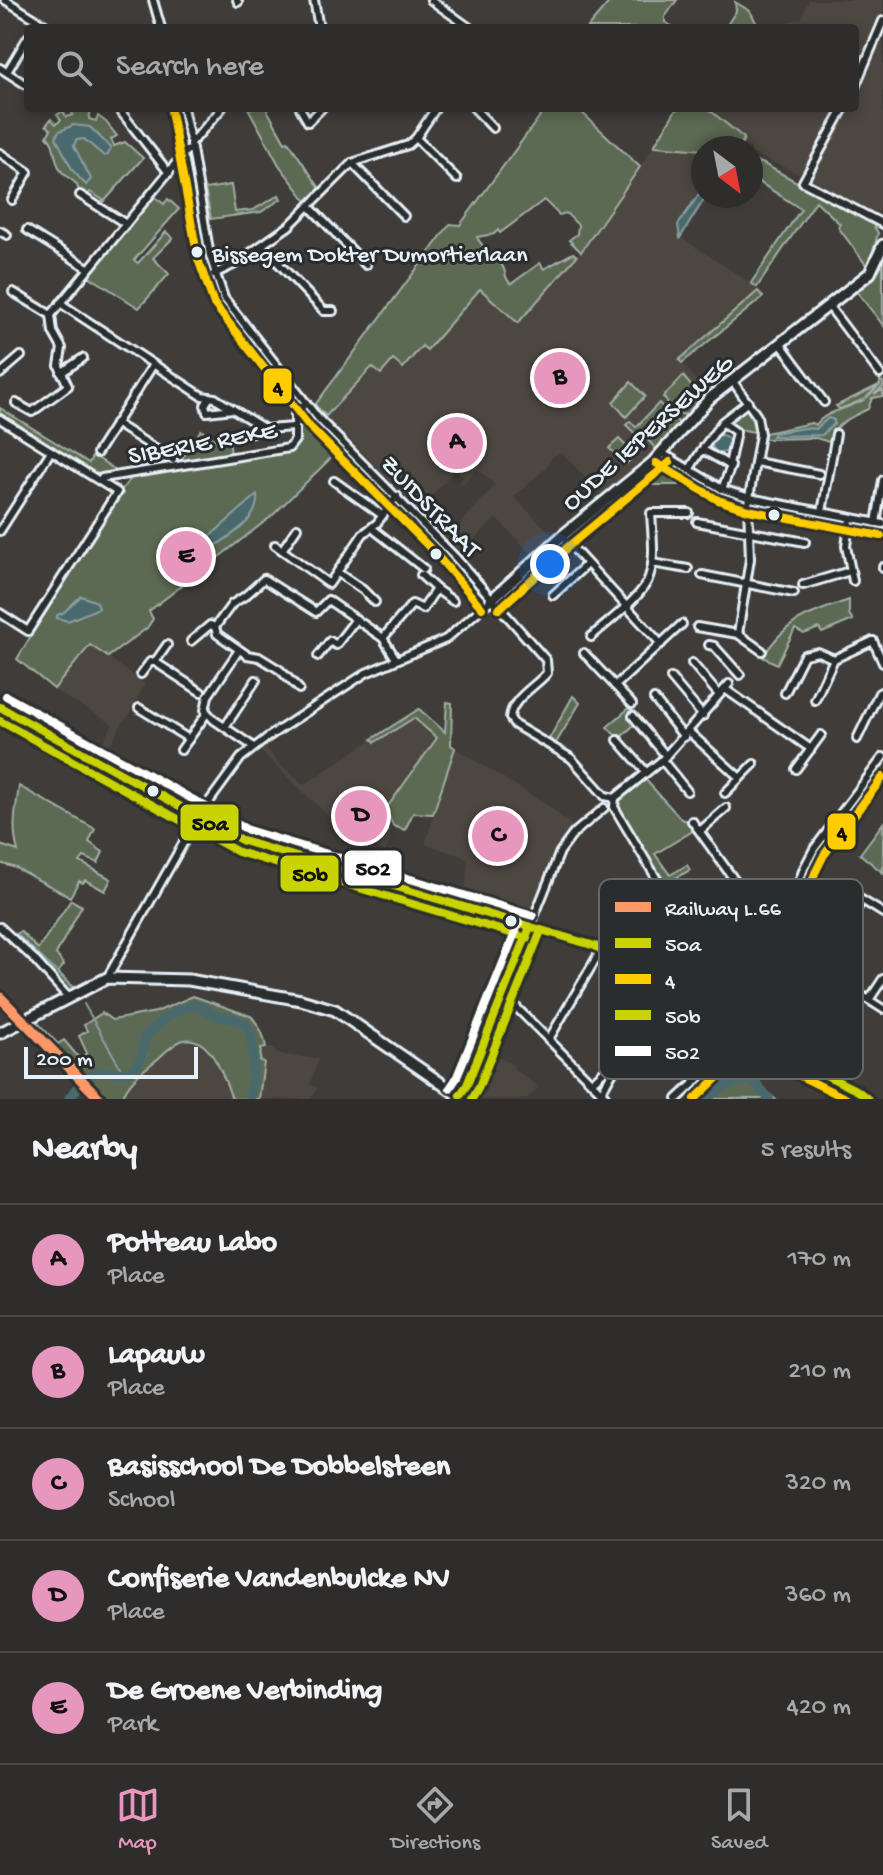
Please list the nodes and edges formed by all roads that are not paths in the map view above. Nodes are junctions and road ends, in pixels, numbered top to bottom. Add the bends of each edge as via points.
1 (5, 0) edge
2 (153, 0) edge
3 (314, 0) edge
4 (431, 0) edge
5 (38, 20) junction
6 (883, 21) edge
7 (36, 24) edge
8 (44, 24) edge
9 (160, 24) edge
10 (318, 24) edge
11 (464, 24) edge
12 (24, 42) edge
13 (3, 70) edge
14 (859, 78) edge
15 (24, 83) edge
16 (121, 112) edge
17 (184, 112) edge
18 (219, 112) edge
19 (302, 112) edge
20 (318, 112) edge
21 (433, 112) edge
22 (478, 112) edge
23 (842, 112) edge
24 (308, 122) junction
25 (301, 128) dead end
26 (493, 128) dead end
27 (416, 138) junction
28 (190, 140) junction
29 (192, 149) junction
30 (0, 153) edge
31 (352, 163) junction
32 (169, 173) junction
33 (457, 179) dead end
34 (80, 195) dead end
35 (12, 200) dead end
36 (310, 207) junction
37 (404, 216) dead end
38 (126, 224) junction
39 (883, 224) edge
40 (27, 230) dead end
41 (0, 231) edge
42 (7, 235) dead end
43 (883, 245) edge
44 (262, 246) junction
45 (366, 265) dead end
46 (88, 268) junction
47 (214, 274) junction
48 (13, 292) dead end
49 (60, 303) junction
50 (828, 305) junction
51 (333, 311) dead end
52 (51, 315) junction
53 (780, 343) junction
54 (21, 356) dead end
55 (83, 358) dead end
56 (153, 365) junction
57 (2, 370) edge
58 (61, 373) junction
59 (880, 374) dead end
60 (732, 380) junction
61 (210, 397) junction
62 (748, 402) junction
63 (824, 402) dead end
64 (16, 403) dead end
65 (306, 403) junction
66 (233, 409) junction
67 (0, 419) edge
68 (722, 422) junction
69 (115, 423) junction
70 (295, 427) junction
71 (265, 429) junction
72 (836, 434) dead end
73 (232, 437) dead end
74 (51, 451) junction
75 (701, 451) junction
76 (97, 453) dead end
77 (662, 453) junction
78 (173, 460) dead end
79 (756, 462) junction
80 (729, 465) junction
81 (689, 470) junction
82 (819, 474) dead end
83 (883, 480) edge
84 (101, 481) junction
85 (334, 481) dead end
86 (722, 489) junction
87 (397, 496) junction
88 (750, 498) junction
89 (822, 512) junction
90 (689, 513) dead end
91 (382, 515) junction
92 (850, 519) junction
93 (697, 522) dead end
94 (879, 523) edge
95 (297, 528) dead end
96 (372, 528) junction
97 (0, 531) edge
98 (750, 532) junction
99 (562, 536) junction
100 (805, 542) dead end
101 (275, 545) dead end
102 (282, 550) junction
103 (652, 563) junction
104 (587, 564) junction
105 (688, 569) dead end
106 (850, 571) junction
107 (338, 573) junction
108 (702, 575) dead end
109 (853, 581) dead end
110 (747, 584) junction
111 (803, 585) dead end
112 (436, 589) junction
113 (794, 593) dead end
114 (553, 595) dead end
115 (491, 600) junction
116 (453, 601) dead end
117 (375, 602) dead end
118 (625, 606) junction
119 (0, 613) edge
120 (356, 619) junction
121 (682, 624) dead end
122 (215, 627) junction
123 (697, 627) dead end
124 (738, 634) junction
125 (591, 637) dead end
126 (383, 638) junction
127 (191, 641) dead end
128 (661, 644) junction
129 (167, 645) dead end
130 (709, 645) dead end
131 (239, 650) junction
132 (762, 651) dead end
133 (584, 653) dead end
134 (318, 656) dead end
135 (396, 659) junction
136 (834, 659) junction
137 (155, 662) junction
138 (692, 663) dead end
139 (883, 663) edge
140 (141, 674) dead end
141 (740, 675) dead end
142 (671, 678) dead end
143 (256, 680) dead end
144 (615, 686) junction
145 (299, 689) dead end
146 (883, 691) edge
147 (785, 693) dead end
148 (205, 694) junction
149 (719, 695) junction
150 (654, 699) dead end
151 (815, 700) dead end
152 (632, 704) dead end
153 (0, 707) edge
154 (139, 708) dead end
155 (207, 713) junction
156 (633, 716) dead end
157 (703, 716) junction
158 (225, 727) junction
159 (687, 734) junction
160 (821, 735) dead end
161 (189, 739) junction
162 (857, 739) dead end
163 (618, 740) dead end
164 (254, 747) junction
165 (811, 749) junction
166 (181, 750) dead end
167 (883, 757) edge
168 (664, 758) junction
169 (754, 764) dead end
170 (796, 769) dead end
171 (646, 772) junction
172 (740, 778) junction
173 (687, 791) dead end
174 (725, 793) dead end
175 (605, 796) junction
176 (615, 798) junction
177 (614, 807) junction
178 (604, 808) junction
179 (726, 808) dead end
180 (198, 817) junction
181 (692, 821) dead end
182 (700, 831) junction
183 (657, 879) edge
184 (734, 879) edge
185 (800, 879) edge
186 (863, 901) edge
187 (883, 913) edge
188 (0, 927) edge
189 (530, 927) junction
190 (599, 949) edge
191 (599, 953) edge
192 (107, 978) junction
193 (883, 979) edge
194 (504, 995) junction
195 (863, 996) edge
196 (68, 997) junction
197 (869, 1000) junction
198 (883, 1009) edge
199 (0, 1033) edge
200 (549, 1039) junction
201 (599, 1076) edge
202 (609, 1079) edge
203 (697, 1079) edge
204 (834, 1079) edge
205 (592, 1082) junction
206 (460, 1098) edge
207 (677, 1099) edge
208 (868, 1099) edge

1 - 5 street
2 - 9 street
3 - 10 street
4 - 11 street
5 - 7 street
5 - 8 street
6 - 14 street
12 - 13 street
13 - 15 street
16 - 32 street
17 - 28 street, ZUIDSTRAAT
18 - 28 street
19 - 24 street
20 - 24 street
21 - 27 street
22 - 26 street
23 - 39 street via 803,182
24 - 25 street
27 - 31 street
27 - 33 street
28 - 29 street, ZUIDSTRAAT
29 - 32 street
29 - 47 street, ZUIDSTRAAT
30 - 35 street via 28,172
31 - 36 street
31 - 37 street
32 - 38 street
34 - 38 street
36 - 44 street
36 - 45 street
38 - 46 street
40 - 46 street
41 - 42 street
43 - 50 street, OUDE IEPERSEWEG via 870,273
44 - 47 street
44 - 51 street via 324,311
46 - 49 street
47 - 65 street, ZUIDSTRAAT via 237,317
48 - 52 street
49 - 52 street
49 - 56 street
50 - 53 street, OUDE IEPERSEWEG
50 - 59 street
52 - 58 street via 62,348
53 - 60 street, OUDE IEPERSEWEG
53 - 63 street
54 - 57 street
55 - 58 street
56 - 61 street
56 - 69 street
58 - 64 street via 68,386 43,405 32,412
60 - 62 street
60 - 77 street, OUDE IEPERSEWEG
61 - 66 street
61 - 66 street via 207,412
62 - 68 street
62 - 79 street via 760,423
65 - 70 street via 295,414
65 - 87 street, ZUIDSTRAAT
66 - 71 street
67 - 74 street
68 - 75 street
68 - 80 street via 736,432
69 - 76 street
69 - 78 street
70 - 71 street
70 - 84 street, SIBERIE REKE via 289,448
71 - 73 street
72 - 89 street
74 - 84 street
74 - 97 street
75 - 80 street
75 - 81 street
77 - 81 street
77 - 99 street, OUDE IEPERSEWEG
79 - 82 street
79 - 88 street
80 - 86 street
81 - 86 street
83 - 94 street
84 - 119 street via 117,492 28,631
85 - 91 street
86 - 88 street
87 - 91 street
87 - 115 street, ZUIDSTRAAT
88 - 89 street
88 - 98 street
89 - 92 street
90 - 103 street via 651,513
91 - 96 street
92 - 94 street
92 - 106 street
93 - 98 street
95 - 102 street
96 - 107 street
96 - 112 street
98 - 100 street
98 - 110 street
99 - 104 street
99 - 115 street, OUDE IEPERSEWEG
101 - 102 street
102 - 107 street via 329,584
103 - 105 street
103 - 118 street via 646,585
104 - 114 street
104 - 118 street
106 - 109 street
106 - 111 street
107 - 117 street
108 - 110 street
110 - 113 street
110 - 124 street
112 - 116 street
112 - 126 street via 423,609 412,604
115 - 135 street, OUDE IEPERSEWEG via 446,639
115 - 175 street, ZUIDSTRAAT via 548,665 547,673 512,707 510,718 571,758
118 - 125 street
118 - 128 street
120 - 122 street via 328,600 316,612 264,579 232,604
120 - 126 street
120 - 134 street via 336,645 330,641
121 - 128 street
122 - 127 street via 210,625
122 - 131 street
123 - 124 street
124 - 132 street
126 - 135 street
128 - 144 street
129 - 137 street
130 - 141 street
131 - 145 street via 280,670
131 - 148 street
133 - 144 street
135 - 164 street, OUDE IEPERSEWEG via 343,686
136 - 139 street via 872,639
136 - 147 street via 818,652 804,655
136 - 151 street
137 - 140 street
137 - 148 street
138 - 149 street
142 - 157 street
143 - 158 street
144 - 152 street
146 - 162 street
148 - 155 street
149 - 157 street
149 - 165 street via 727,687
150 - 159 street
153 - 180 street
154 - 161 street
155 - 158 street
155 - 161 street
156 - 168 street
157 - 159 street
158 - 164 street
159 - 168 street
159 - 172 street
160 - 165 street
161 - 166 street
163 - 171 street
164 - 180 street, OUDE IEPERSEWEG
165 - 170 street
167 - 185 street via 814,849
168 - 171 street
168 - 173 street
169 - 172 street
171 - 176 street
172 - 174 street
175 - 176 street
175 - 178 street
176 - 177 street
177 - 178 street
177 - 183 street
178 - 189 street via 560,852
179 - 182 street
180 - 189 street via 243,841
180 - 192 street, OUDE IEPERSEWEG
181 - 182 street
182 - 184 street
186 - 187 street
188 - 196 street
189 - 190 street
189 - 194 street
191 - 200 street
192 - 196 street
192 - 206 street via 189,980 326,1006
193 - 197 street
194 - 200 street
194 - 206 street
195 - 197 street
196 - 199 street
197 - 198 street
200 - 205 street
201 - 205 street
202 - 205 street via 603,1093
203 - 207 street
204 - 208 street

